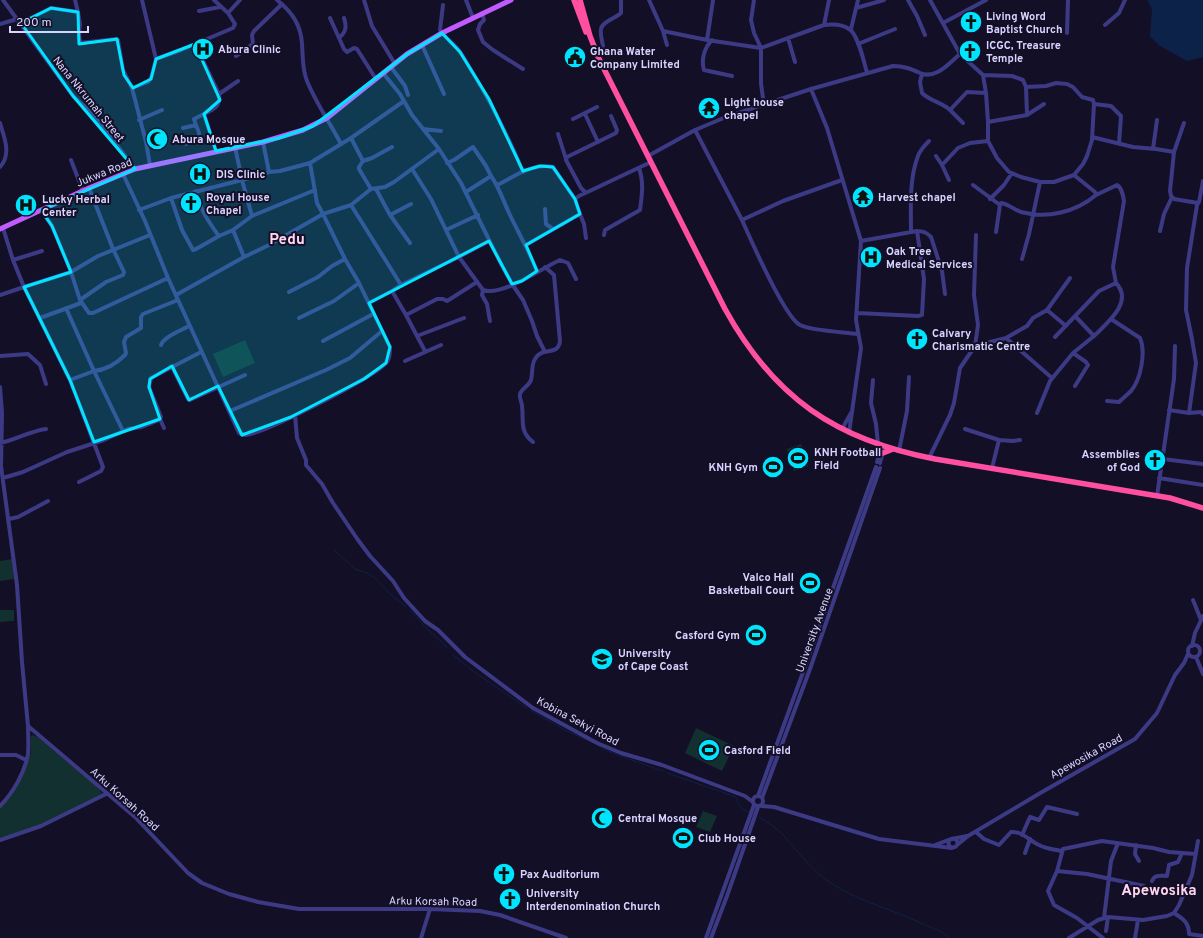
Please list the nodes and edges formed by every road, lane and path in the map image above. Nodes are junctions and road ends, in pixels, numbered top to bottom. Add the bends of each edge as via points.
1 (3, 0) edge
2 (75, 0) edge
3 (142, 0) edge
4 (214, 0) edge
5 (240, 0) edge
6 (278, 0) edge
7 (364, 0) edge
8 (466, 0) edge
9 (511, 0) edge
10 (574, 0) edge
11 (580, 0) edge
12 (621, 0) edge
13 (649, 0) edge
14 (713, 0) edge
15 (754, 0) edge
16 (829, 0) edge
17 (858, 0) edge
18 (884, 0) edge
19 (908, 0) edge
20 (930, 0) edge
21 (986, 0) edge
22 (1068, 0) edge
23 (1125, 0) edge
24 (282, 4) junction
25 (443, 5) dead end
26 (220, 7) junction
27 (856, 8) junction
28 (199, 11) dead end
29 (78, 12) junction
30 (228, 13) junction
31 (482, 13) junction
32 (330, 18) dead end
33 (344, 18) dead end
34 (473, 18) junction
35 (19, 21) junction
36 (943, 23) junction
37 (0, 24) edge
38 (824, 25) junction
39 (1105, 25) dead end
40 (851, 29) junction
41 (895, 29) dead end
42 (663, 31) junction
43 (442, 33) junction
44 (1067, 33) dead end
45 (925, 35) dead end
46 (339, 38) junction
47 (788, 38) junction
48 (710, 40) junction
49 (195, 44) junction
50 (858, 44) junction
51 (422, 45) junction
52 (667, 45) dead end
53 (761, 48) junction
54 (596, 50) junction
55 (960, 54) junction
56 (236, 56) dead end
57 (156, 59) junction
58 (599, 59) junction
59 (795, 62) dead end
60 (393, 66) junction
61 (523, 70) dead end
62 (383, 72) junction
63 (867, 72) junction
64 (922, 74) junction
65 (732, 76) dead end
66 (983, 76) junction
67 (376, 79) junction
68 (238, 81) dead end
69 (1026, 87) junction
70 (132, 88) junction
71 (811, 89) junction
72 (986, 93) junction
73 (219, 94) junction
74 (444, 94) dead end
75 (408, 95) dead end
76 (404, 101) junction
77 (1044, 104) dead end
78 (1094, 104) junction
79 (764, 105) junction
80 (597, 107) dead end
81 (162, 110) dead end
82 (950, 110) junction
83 (204, 114) junction
84 (585, 114) junction
85 (1027, 115) junction
86 (611, 116) dead end
87 (327, 118) junction
88 (574, 119) dead end
89 (139, 120) junction
90 (1157, 120) dead end
91 (988, 122) junction
92 (0, 123) edge
93 (963, 123) dead end
94 (1184, 123) dead end
95 (196, 125) junction
96 (183, 128) dead end
97 (423, 129) junction
98 (695, 130) junction
99 (441, 131) dead end
100 (558, 134) dead end
101 (1092, 137) junction
102 (351, 138) junction
103 (929, 141) dead end
104 (988, 141) junction
105 (263, 142) junction
106 (598, 142) junction
107 (186, 144) dead end
108 (341, 144) junction
109 (1119, 144) junction
110 (392, 146) dead end
111 (235, 148) junction
112 (439, 149) junction
113 (1153, 149) junction
114 (216, 151) junction
115 (1174, 152) junction
116 (648, 156) junction
117 (936, 156) dead end
118 (71, 160) dead end
119 (566, 160) junction
120 (363, 161) junction
121 (651, 162) junction
122 (310, 163) junction
123 (448, 163) junction
124 (150, 165) junction
125 (942, 165) junction
126 (0, 167) edge
127 (639, 168) junction
128 (135, 169) junction
129 (412, 169) junction
130 (268, 172) junction
131 (523, 172) junction
132 (1012, 173) junction
133 (123, 174) junction
134 (1074, 175) junction
135 (491, 176) junction
136 (242, 180) junction
137 (842, 180) junction
138 (949, 180) dead end
139 (1203, 181) edge
140 (1040, 182) junction
141 (497, 185) junction
142 (973, 185) dead end
143 (89, 188) junction
144 (374, 189) junction
145 (315, 190) junction
146 (83, 191) junction
147 (196, 191) junction
148 (466, 192) junction
149 (585, 192) junction
150 (1096, 195) junction
151 (1172, 197) junction
152 (171, 198) junction
153 (575, 199) junction
154 (990, 199) junction
155 (351, 204) junction
156 (411, 204) dead end
157 (1000, 205) junction
158 (1198, 205) junction
159 (545, 209) dead end
160 (41, 210) junction
161 (140, 210) junction
162 (323, 214) junction
163 (580, 214) junction
164 (390, 215) junction
165 (478, 215) junction
166 (1033, 215) junction
167 (252, 216) junction
168 (742, 220) junction
169 (1, 228) edge
170 (553, 229) junction
171 (233, 230) junction
172 (446, 230) junction
173 (917, 231) junction
174 (1160, 231) dead end
175 (911, 232) junction
176 (996, 232) dead end
177 (150, 235) junction
178 (604, 235) dead end
179 (976, 235) dead end
180 (220, 236) junction
181 (586, 238) dead end
182 (489, 241) junction
183 (861, 241) junction
184 (410, 243) dead end
185 (526, 245) junction
186 (113, 249) junction
187 (42, 251) dead end
188 (244, 257) junction
189 (459, 257) junction
190 (345, 259) junction
191 (1022, 259) dead end
192 (13, 260) junction
193 (545, 267) junction
194 (71, 272) junction
195 (537, 272) junction
196 (168, 278) junction
197 (1070, 278) dead end
198 (576, 279) dead end
199 (477, 282) junction
200 (359, 283) junction
201 (1116, 283) junction
202 (512, 284) junction
203 (401, 285) junction
204 (24, 287) junction
205 (483, 290) junction
206 (392, 291) junction
207 (289, 292) dead end
208 (0, 294) edge
209 (945, 294) dead end
210 (176, 295) junction
211 (178, 300) junction
212 (80, 301) junction
213 (369, 303) junction
214 (66, 308) junction
215 (1046, 310) junction
216 (857, 313) junction
217 (373, 314) junction
218 (406, 315) junction
219 (1075, 316) junction
220 (40, 318) junction
221 (299, 318) dead end
222 (464, 318) dead end
223 (1112, 319) junction
224 (490, 321) dead end
225 (189, 326) junction
226 (1066, 326) junction
227 (382, 331) junction
228 (858, 334) junction
229 (417, 336) junction
230 (1094, 336) junction
231 (1056, 337) dead end
232 (1006, 338) junction
233 (323, 342) dead end
234 (161, 345) dead end
235 (441, 345) dead end
236 (975, 346) junction
237 (1175, 346) dead end
238 (425, 351) junction
239 (201, 352) junction
240 (545, 352) junction
241 (1073, 353) junction
242 (0, 356) edge
243 (405, 361) dead end
244 (172, 367) junction
245 (94, 371) junction
246 (245, 375) dead end
247 (909, 377) dead end
248 (1052, 378) junction
249 (70, 380) junction
250 (873, 380) dead end
251 (46, 384) dead end
252 (218, 386) junction
253 (1075, 386) dead end
254 (0, 387) edge
255 (1107, 401) dead end
256 (1169, 410) junction
257 (230, 411) junction
258 (1202, 412) edge
259 (851, 413) junction
260 (1036, 413) dead end
261 (1189, 413) junction
262 (295, 415) junction
263 (160, 419) junction
264 (164, 428) dead end
265 (46, 429) dead end
266 (842, 429) junction
267 (965, 429) dead end
268 (123, 431) junction
269 (849, 433) junction
270 (999, 440) junction
271 (1020, 440) dead end
272 (94, 442) junction
273 (533, 442) dead end
274 (0, 443) edge
275 (880, 445) junction
276 (892, 449) junction
277 (899, 451) junction
278 (881, 452) junction
279 (929, 458) junction
280 (1163, 459) junction
281 (1203, 464) edge
282 (992, 468) junction
283 (2, 478) junction
284 (1159, 478) junction
285 (79, 482) dead end
286 (1203, 485) edge
287 (2, 488) edge
288 (1157, 496) junction
289 (48, 501) dead end
290 (1203, 508) edge
291 (9, 519) junction
292 (1193, 600) dead end
293 (1202, 618) edge
294 (1192, 646) junction
295 (1192, 656) junction
296 (1203, 674) edge
297 (28, 726) junction
298 (0, 755) edge
299 (26, 760) junction
300 (108, 793) junction
301 (758, 802) junction
302 (0, 806) edge
303 (1077, 814) dead end
304 (976, 832) junction
305 (1022, 835) junction
306 (968, 836) junction
307 (952, 839) junction
308 (1030, 839) junction
309 (0, 840) edge
310 (1198, 841) dead end
311 (1118, 843) junction
312 (1136, 845) junction
313 (932, 846) junction
314 (954, 847) junction
315 (1061, 851) junction
316 (1026, 853) dead end
317 (1182, 853) junction
318 (1196, 854) junction
319 (1139, 861) dead end
320 (1057, 871) junction
321 (1108, 879) junction
322 (1152, 881) dead end
323 (1144, 886) dead end
324 (430, 909) junction
325 (1174, 913) junction
326 (1106, 918) junction
327 (1138, 920) junction
328 (1088, 927) junction
329 (1106, 931) dead end
330 (1188, 936) edge
331 (1203, 936) edge
332 (421, 938) edge
333 (566, 938) edge
334 (706, 938) edge
335 (711, 938) edge
336 (1069, 938) edge
337 (1103, 938) edge
338 (1135, 938) edge

1 - 35 street, Nana Nkrumah Street
2 - 29 street
3 - 57 street
4 - 26 street
5 - 30 street
6 - 24 street
7 - 60 street via 373,28
8 - 34 street
9 - 31 main road, Jukwa Road
10 - 58 highway
11 - 54 highway
12 - 54 street via 621,13 603,26 603,46
13 - 42 street
14 - 48 street
15 - 53 street via 751,20
16 - 38 street
17 - 27 street
18 - 27 street
19 - 45 street
20 - 36 street
21 - 36 street
22 - 44 street
23 - 39 street via 1119,13
24 - 56 street via 254,31 252,45
24 - 87 street via 301,31 304,73
25 - 43 street via 440,26
26 - 28 street
26 - 30 street
27 - 40 street
29 - 35 street via 51,8
29 - 70 street via 80,43 118,40 123,70
30 - 49 street via 235,24 233,28
31 - 34 main road, Jukwa Road
31 - 61 street via 484,20 478,30 483,42
32 - 46 street
33 - 46 street via 345,32
34 - 43 main road, Jukwa Road
35 - 37 street
35 - 128 street, Nana Nkrumah Street via 73,96 98,122
36 - 55 street
38 - 40 street via 840,25
38 - 47 street
40 - 50 street
41 - 50 street
42 - 48 street
42 - 52 street
43 - 51 main road, Jukwa Road
43 - 131 street via 460,52 489,99
46 - 67 street via 346,51 356,48 359,51
47 - 53 street
47 - 59 street
48 - 53 street
48 - 65 street via 705,48 704,70
49 - 57 street
49 - 73 street
50 - 63 street
51 - 60 main road, Jukwa Road
51 - 74 street
53 - 79 street
54 - 58 highway
55 - 64 street via 935,74
55 - 66 street
57 - 70 street via 150,80
58 - 116 highway
60 - 62 main road, Jukwa Road
60 - 75 street
62 - 67 main road, Jukwa Road
62 - 76 street
63 - 64 street via 901,66
63 - 71 street
64 - 82 street via 922,94
66 - 69 street via 1020,78
66 - 72 street
67 - 87 main road, Jukwa Road
68 - 73 street
69 - 78 street via 1067,84 1082,97 1092,100
69 - 85 street
70 - 89 street
71 - 79 street
71 - 137 street via 827,128
72 - 82 street via 967,92
72 - 91 street
73 - 83 street via 220,102
76 - 97 street
76 - 102 street
77 - 85 street
78 - 101 street
78 - 109 street via 1111,106 1121,116
79 - 98 street
80 - 84 street
81 - 89 street
82 - 93 street
83 - 95 street via 194,118
83 - 114 street
84 - 88 street
84 - 106 street
85 - 91 street
86 - 106 street via 616,133
87 - 105 main road, Jukwa Road via 303,130
87 - 108 street
89 - 124 street
90 - 113 street
91 - 104 street
92 - 126 street via 7,148 4,162
94 - 115 street
95 - 96 street
95 - 107 street via 200,132 199,137
97 - 99 street
97 - 112 street
98 - 116 street
98 - 168 street
100 - 119 street
101 - 109 street
101 - 134 street via 1087,156
102 - 108 street
102 - 120 street
103 - 175 street via 918,155 913,174
104 - 125 street via 970,143 958,148
104 - 132 street via 997,158
105 - 111 main road, Jukwa Road
105 - 130 street
106 - 119 street via 567,157
108 - 122 street
109 - 113 street
110 - 120 street
111 - 114 main road, Jukwa Road
111 - 136 street
112 - 123 street
112 - 129 street
113 - 115 street
114 - 124 main road, Jukwa Road
115 - 151 street via 1170,191
116 - 121 highway
117 - 125 street
118 - 146 street
119 - 149 street
120 - 144 street via 359,169
121 - 127 street
121 - 266 highway via 725,309 751,351 787,391 821,417
122 - 130 street
122 - 145 street
123 - 135 street via 473,147
123 - 148 street
124 - 128 main road, Jukwa Road
125 - 138 street
127 - 149 street
127 - 178 street via 642,179 640,210 610,226
128 - 133 main road, Jukwa Road
129 - 144 street via 394,182
129 - 172 street
130 - 136 street
131 - 141 street
131 - 153 street via 540,166 553,167
132 - 140 street
132 - 154 street
133 - 143 main road, Jukwa Road
133 - 161 street
134 - 140 street via 1054,182
134 - 150 street
135 - 141 street
135 - 148 street
136 - 147 street
136 - 167 street
137 - 168 street via 783,201
137 - 183 street
139 - 158 street
140 - 166 street
141 - 185 street
142 - 154 street
143 - 146 main road, Jukwa Road
143 - 186 street
144 - 155 street
144 - 164 street
145 - 162 street via 317,203
145 - 167 street
146 - 160 main road, Jukwa Road
147 - 152 street
147 - 180 street via 204,214
148 - 165 street
149 - 153 street
150 - 166 street via 1083,204 1060,213
150 - 201 street via 1117,185 1124,196 1113,267
151 - 158 street
151 - 174 street
152 - 161 street
152 - 180 street via 182,230 193,250
153 - 163 street
154 - 157 street
155 - 162 street
155 - 203 street
156 - 164 street
157 - 166 street via 1005,203 1015,210
157 - 176 street
158 - 261 street via 1186,280 1186,310 1196,363
159 - 170 street via 546,224
160 - 169 main road, Jukwa Road
160 - 194 street via 52,226
161 - 177 street
162 - 188 street
162 - 190 street
163 - 170 street
163 - 181 street
164 - 184 street
165 - 172 street
165 - 182 street
166 - 191 street
167 - 171 street
168 - 228 street via 766,272 793,319 808,327
169 - 192 street
170 - 185 street
171 - 180 street
171 - 188 street
172 - 189 street
173 - 175 street
173 - 209 street via 922,231 931,238 942,271
173 - 216 street via 924,279 922,315
175 - 183 street
177 - 186 street
177 - 196 street
179 - 236 street via 974,295 978,326
182 - 189 street
182 - 202 street
183 - 216 street
185 - 195 street
186 - 194 street
186 - 212 street via 124,272
187 - 192 street
188 - 210 street
189 - 199 street
189 - 203 street
190 - 200 street
190 - 207 street
192 - 204 street
193 - 195 street
193 - 198 street via 560,260 564,261 568,263
193 - 240 street via 554,275 560,341 560,347
194 - 204 street
194 - 212 street
195 - 202 street
196 - 210 street
196 - 212 street via 93,313 89,313
197 - 215 street
199 - 205 street
199 - 218 street via 447,301 438,299
200 - 213 street
200 - 221 street via 334,301
201 - 219 street via 1099,291
201 - 223 street via 1122,298
202 - 205 street via 494,292
202 - 240 street via 523,300 536,336
203 - 206 street
204 - 208 street
204 - 220 street
205 - 224 street via 482,295 487,304
206 - 213 street
206 - 218 street
210 - 211 street
211 - 225 street
211 - 245 street via 143,314 141,328 124,340 125,355 108,367
212 - 214 street
213 - 217 street
214 - 220 street
214 - 245 street
215 - 226 street
215 - 232 street via 1033,318 1027,326
216 - 228 street
217 - 227 street
217 - 233 street
218 - 229 street
219 - 226 street
219 - 230 street
220 - 249 street
222 - 229 street
223 - 230 street
223 - 255 street via 1140,338 1143,358 1131,390 1119,402
225 - 234 street via 167,338
225 - 239 street
226 - 231 street
227 - 257 street via 350,358
227 - 262 street via 390,347 386,363 364,379
228 - 259 street via 860,353
229 - 238 street
230 - 241 street
232 - 236 street
232 - 248 street
235 - 238 street
236 - 279 street via 960,368 950,414
237 - 256 street via 1175,373
238 - 243 street
239 - 244 street
239 - 252 street
240 - 273 street via 536,357 530,382 520,393 523,430
241 - 248 street
241 - 253 street via 1088,365
242 - 251 street via 28,354 40,365
244 - 252 street via 188,400
244 - 263 street via 149,381
245 - 249 street
245 - 268 street
246 - 252 street
247 - 277 street via 907,411
248 - 260 street
249 - 272 street
250 - 275 street, University Avenue via 871,403
252 - 257 street
254 - 274 street
256 - 261 street
256 - 280 street
257 - 262 street via 242,435
258 - 261 street
259 - 266 street
259 - 269 street
262 - 301 street, Kobina Sekyi Road via 297,438 308,468 322,484 358,540 393,580 404,598 481,670 533,708 621,754 662,765
263 - 264 street
263 - 268 street via 145,426
265 - 274 street
266 - 269 highway
267 - 270 street
268 - 272 street
269 - 275 highway
270 - 271 street
270 - 282 street
272 - 283 street via 23,472
272 - 285 street via 103,469
274 - 283 street
275 - 276 highway
275 - 278 highway
275 - 278 street, University Avenue
276 - 277 highway
276 - 278 highway
277 - 279 highway
278 - 301 street, University Avenue via 810,669
279 - 282 highway
280 - 281 street
280 - 284 street
282 - 288 highway
283 - 287 street
284 - 286 street
284 - 288 street
287 - 291 street
288 - 290 highway
289 - 291 street
291 - 297 street
292 - 293 street
293 - 294 street
294 - 295 street via 1189,648
294 - 295 street via 1200,649 1199,655
295 - 296 street
295 - 304 street, Apewosika Road via 1175,675 1157,713 1135,739
297 - 299 street
297 - 300 street, Arku Korsah Road
298 - 299 street via 16,755
299 - 302 street via 8,797
300 - 309 street via 40,826
300 - 324 street, Arku Korsah Road via 135,817 188,873 229,894 299,909
301 - 313 street, Apewosika Road via 879,839
301 - 334 street, University Avenue
301 - 335 street, University Avenue
303 - 305 street via 1048,807 1039,820 1030,817
304 - 305 street via 998,845 1011,832
304 - 306 street, Apewosika Road
305 - 308 street
306 - 307 street, Apewosika Road
306 - 314 street, Apewosika Road
307 - 313 street, Apewosika Road
307 - 314 street via 956,841
307 - 314 street via 948,843 950,847
308 - 315 street via 1040,846
308 - 316 street
310 - 318 street
311 - 312 street
311 - 315 street via 1096,842
311 - 321 street
312 - 317 street
312 - 319 street via 1135,854
313 - 314 street, Apewosika Road
315 - 320 street
317 - 318 street
317 - 322 street via 1178,862 1169,865 1167,876 1158,875
318 - 325 street via 1192,875
320 - 321 street
320 - 328 street via 1048,891 1053,905
321 - 323 street
321 - 326 street
324 - 332 street
324 - 333 street, Arku Korsah Road via 486,912
325 - 327 street
325 - 330 street via 1185,920 1188,925
326 - 327 street
326 - 328 street
326 - 329 street
327 - 338 street
328 - 336 street
328 - 337 street
330 - 331 street

